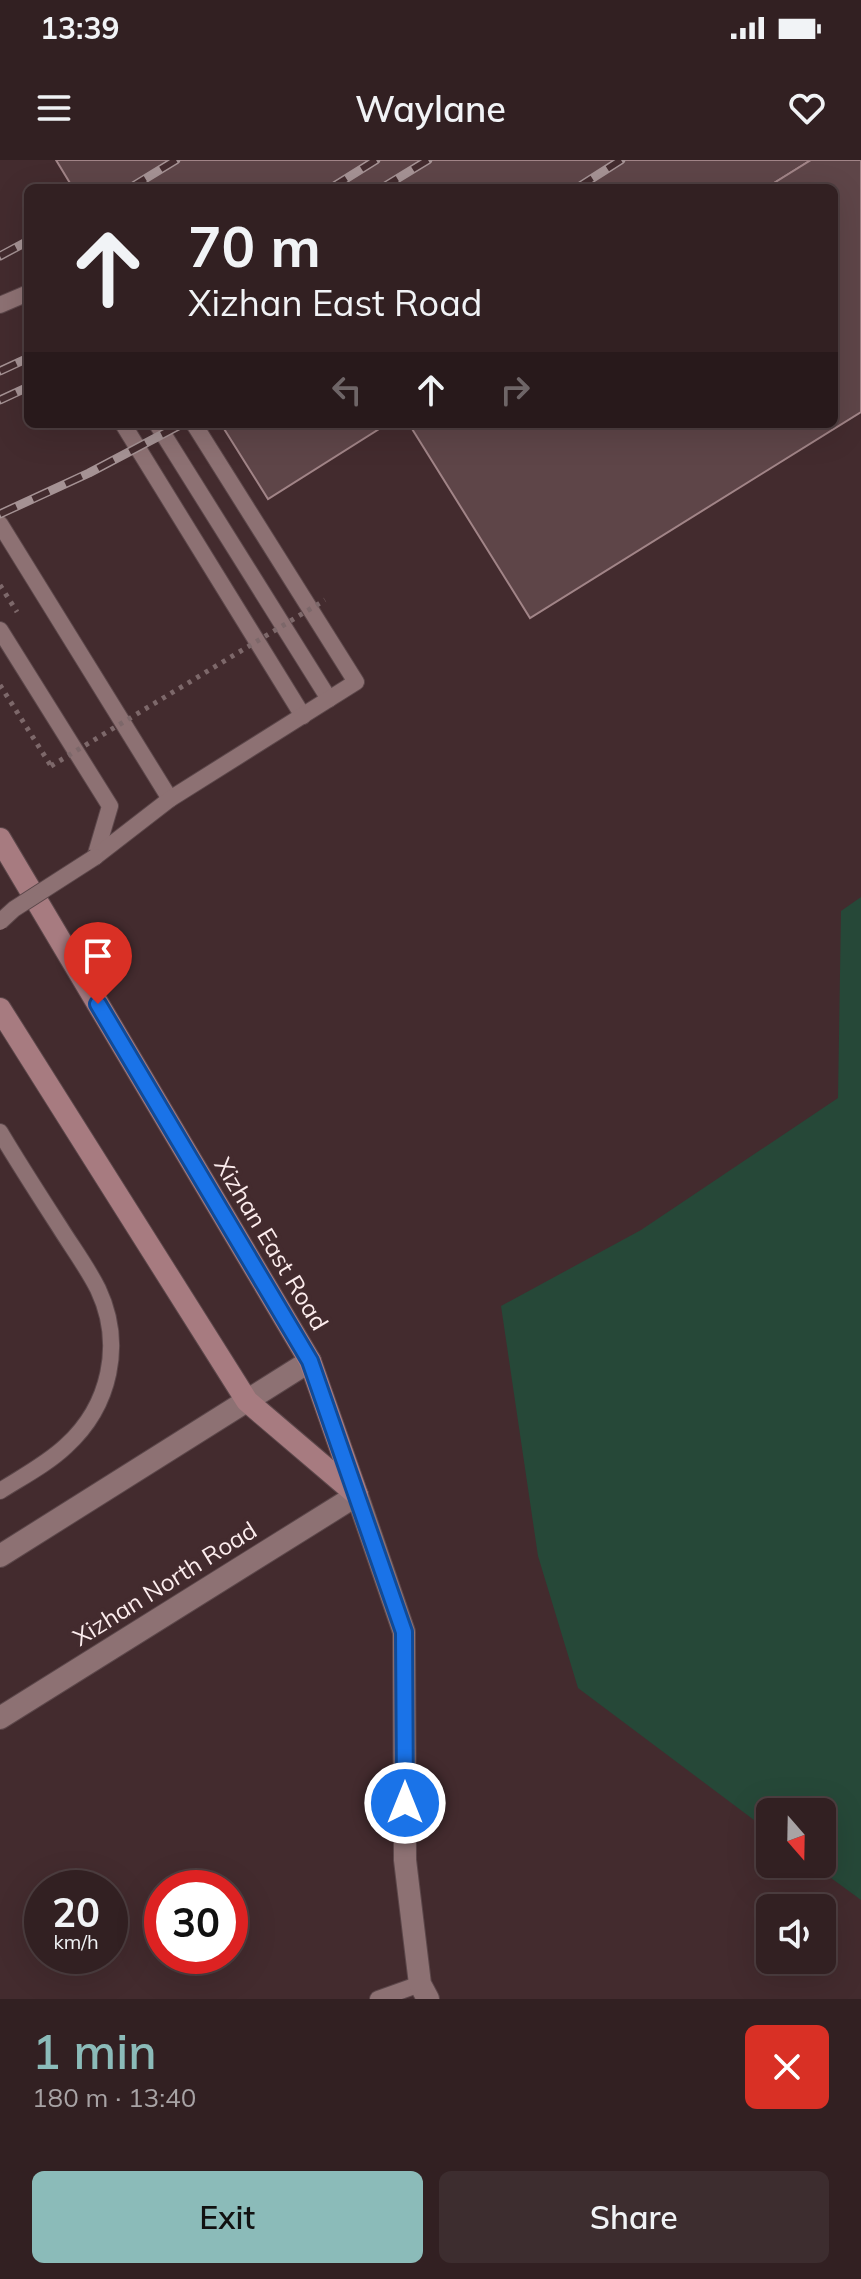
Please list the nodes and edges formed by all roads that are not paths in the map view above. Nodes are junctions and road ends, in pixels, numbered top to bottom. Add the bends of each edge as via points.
1 (24, 295) edge
2 (0, 305) edge
3 (125, 428) edge
4 (160, 428) edge
5 (197, 428) edge
6 (0, 524) edge
7 (0, 630) edge
8 (329, 699) junction
9 (303, 716) junction
10 (170, 799) junction
11 (0, 839) edge
12 (95, 857) junction
13 (0, 922) edge
14 (0, 1009) edge
15 (0, 1132) edge
16 (310, 1361) junction
17 (247, 1401) junction
18 (0, 1491) edge
19 (357, 1495) junction
20 (0, 1556) edge
21 (0, 1718) edge
22 (424, 1991) edge
23 (378, 1999) edge

1 - 2 lane
3 - 9 lane
4 - 8 lane
5 - 8 lane via 356,682
6 - 10 lane
7 - 12 lane via 110,806
8 - 9 lane
9 - 10 lane
10 - 12 lane
11 - 16 main road, Xizhan East Road
12 - 13 lane, bridge
14 - 17 main road
15 - 18 lane via 90,1275 105,1306 111,1344 97,1409 48,1461
16 - 17 street
16 - 19 main road, Xizhan East Road
17 - 19 main road
17 - 20 street
19 - 21 street, Xizhan North Road
19 - 22 street via 404,1632 405,1860
22 - 23 lane

